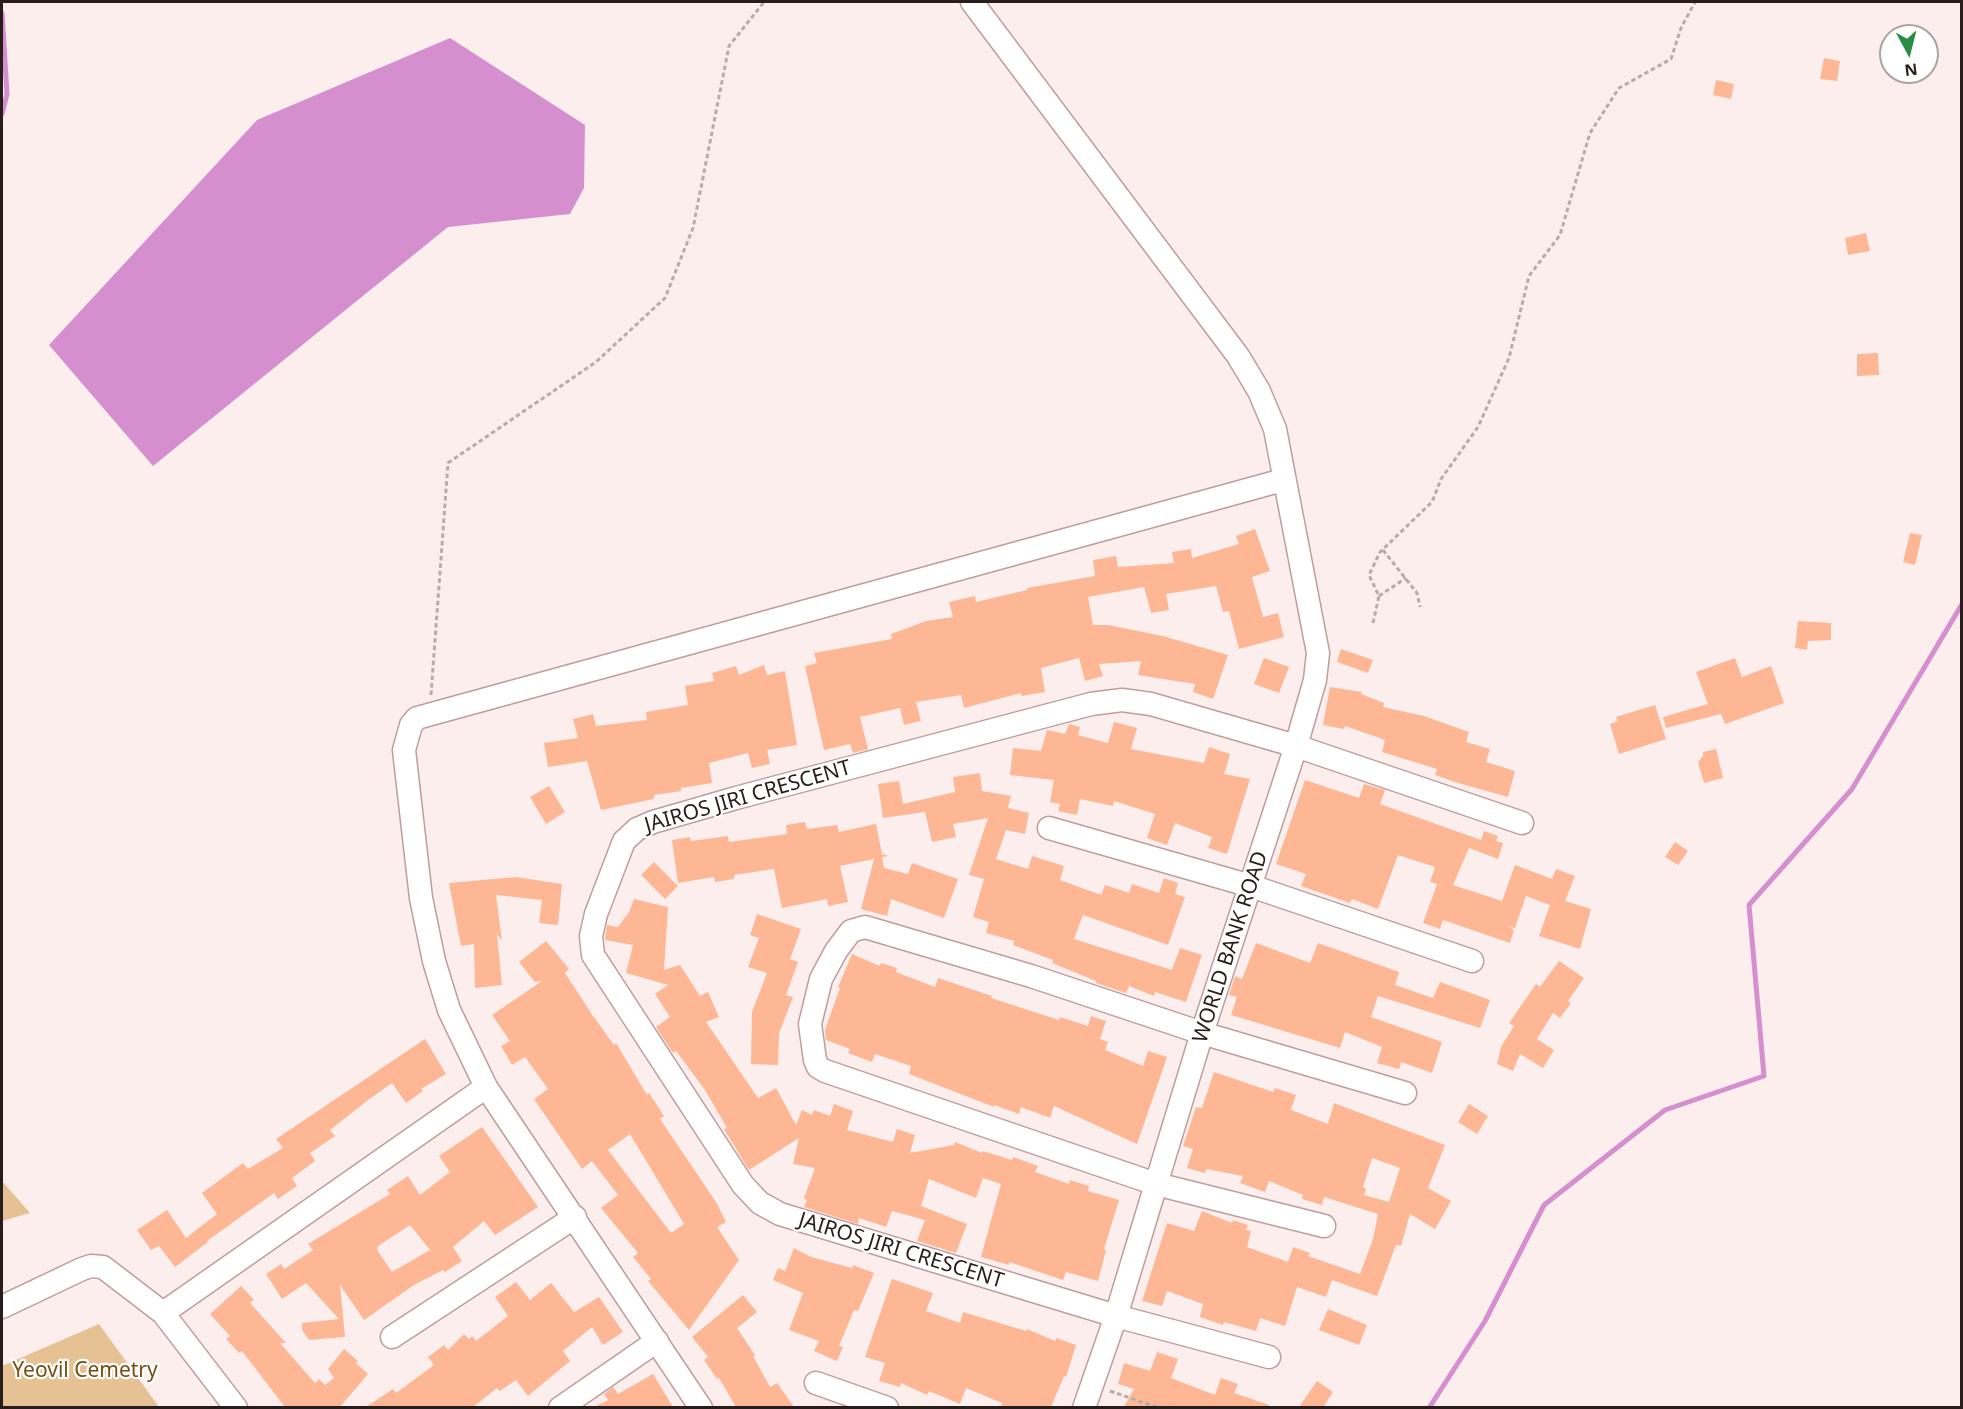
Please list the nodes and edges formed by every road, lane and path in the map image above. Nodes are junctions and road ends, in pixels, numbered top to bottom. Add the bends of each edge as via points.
1 (764, 2) edge
2 (972, 2) edge
3 (1695, 2) edge
4 (1283, 480) junction
5 (1383, 550) junction
6 (1406, 578) junction
7 (1379, 596) junction
8 (1420, 607) dead end
9 (1373, 623) dead end
10 (430, 713) junction
11 (1296, 746) junction
12 (1522, 823) dead end
13 (1049, 828) dead end
14 (1251, 886) junction
15 (1472, 961) dead end
16 (1203, 1033) junction
17 (486, 1086) junction
18 (1405, 1093) dead end
19 (1156, 1184) junction
20 (575, 1217) junction
21 (1324, 1226) dead end
22 (2, 1307) edge
23 (163, 1313) junction
24 (1116, 1316) junction
25 (392, 1337) dead end
26 (657, 1341) junction
27 (1269, 1357) dead end
28 (816, 1383) dead end
29 (1092, 1385) junction
30 (236, 1407) edge
31 (560, 1407) edge
32 (702, 1407) edge
33 (887, 1407) edge
34 (1084, 1407) edge
35 (1159, 1407) edge

1 - 10 path via 729,46 693,228 665,298 596,362 448,463
2 - 4 street, WORLD BANK ROAD via 1238,356 1275,429
3 - 5 path via 1671,58 1619,88 1590,133 1560,235 1530,276 1509,358 1478,427 1441,479 1432,502
4 - 10 street
4 - 11 street, WORLD BANK ROAD via 1318,653 1315,680
5 - 6 path
5 - 7 path via 1369,575
6 - 7 path
6 - 8 path via 1417,593
7 - 9 path
10 - 17 street via 411,725 404,750 421,898 449,1010
11 - 12 street, JAIROS JIRI CRESCENT
11 - 14 street, WORLD BANK ROAD
11 - 24 street, JAIROS JIRI CRESCENT via 1151,704 1122,700 1091,704 736,798 637,829 624,841 596,914 591,936 593,955 737,1176 760,1203 780,1214
13 - 14 street
14 - 15 street
14 - 16 street, WORLD BANK ROAD
16 - 18 street
16 - 19 street, WORLD BANK ROAD
16 - 19 street via 865,927 852,931 821,979 810,1024 819,1067
17 - 20 street
17 - 23 street
19 - 21 street
19 - 24 street, WORLD BANK ROAD
20 - 25 street
20 - 26 street
22 - 23 street via 91,1266 103,1267
23 - 30 street
24 - 27 street, JAIROS JIRI CRESCENT
24 - 29 street, WORLD BANK ROAD
26 - 31 street
26 - 32 street
28 - 33 street
29 - 34 street, WORLD BANK ROAD
29 - 35 path

